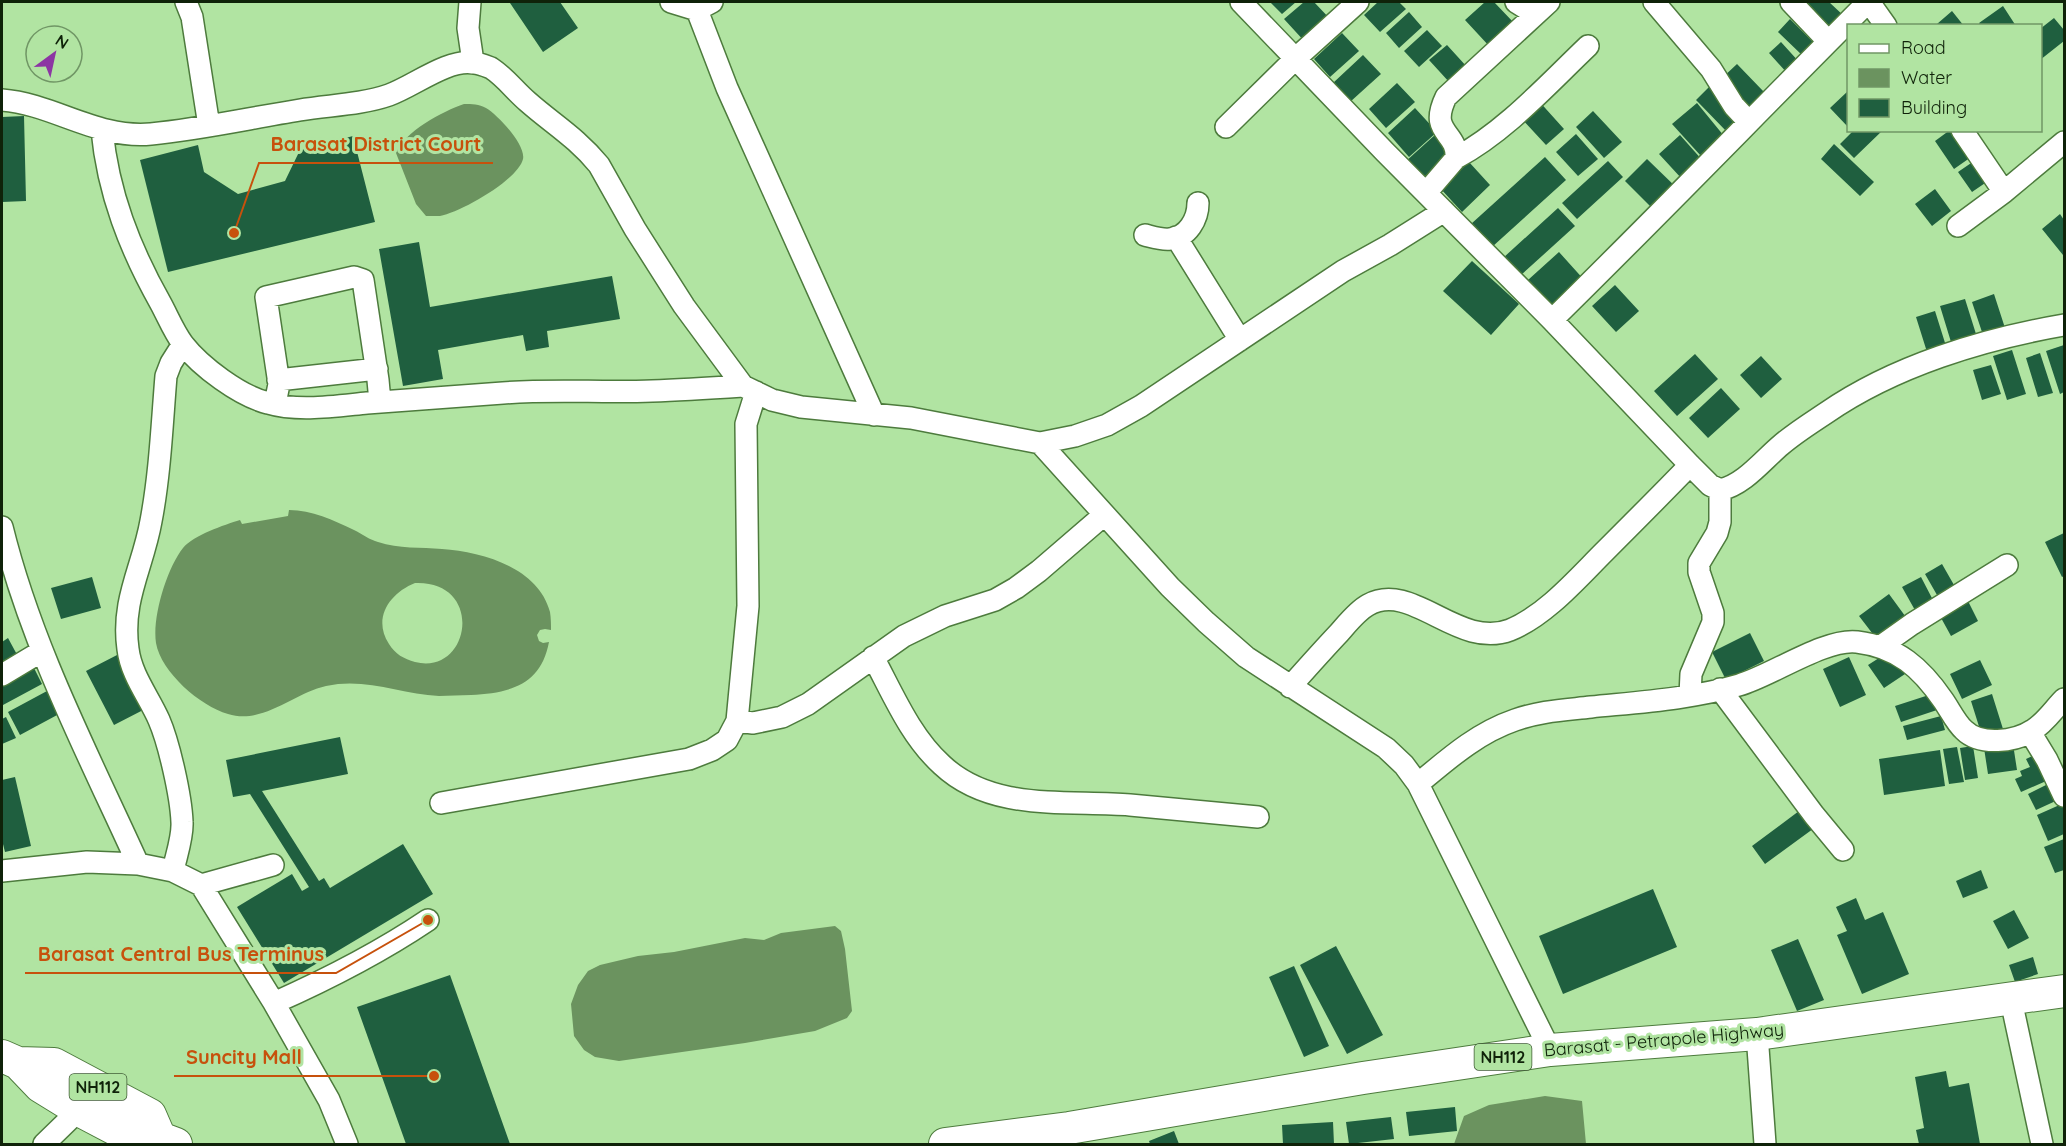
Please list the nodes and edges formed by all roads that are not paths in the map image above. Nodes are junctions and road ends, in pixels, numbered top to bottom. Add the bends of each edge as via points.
1 (186, 2) edge
2 (470, 2) edge
3 (671, 2) edge
4 (1241, 2) edge
5 (1358, 2) edge
6 (1516, 2) edge
7 (1654, 2) edge
8 (1791, 2) edge
9 (1869, 2) edge
10 (705, 6) edge
11 (1542, 8) edge
12 (1885, 24) edge
13 (1828, 41) junction
14 (1588, 46) dead end
15 (1296, 59) junction
16 (473, 62) junction
17 (2, 100) edge
18 (1748, 121) junction
19 (208, 126) junction
20 (1226, 128) dead end
21 (102, 130) junction
22 (1963, 132) edge
23 (2064, 142) edge
24 (1456, 158) junction
25 (2004, 192) junction
26 (1426, 193) junction
27 (1198, 203) dead end
28 (1444, 212) junction
29 (1958, 226) dead end
30 (1145, 235) dead end
31 (1176, 237) junction
32 (1552, 320) junction
33 (2064, 325) edge
34 (1240, 339) junction
35 (183, 344) junction
36 (377, 369) junction
37 (278, 380) junction
38 (749, 389) junction
39 (380, 402) junction
40 (275, 404) junction
41 (874, 415) junction
42 (1040, 443) junction
43 (1690, 465) junction
44 (1720, 490) junction
45 (1104, 515) junction
46 (2, 527) edge
47 (2007, 565) dead end
48 (1881, 646) junction
49 (42, 651) junction
50 (873, 657) junction
51 (2, 675) edge
52 (1290, 687) junction
53 (1720, 689) junction
54 (1690, 695) junction
55 (2064, 699) edge
56 (738, 721) junction
57 (2030, 732) junction
58 (1418, 784) junction
59 (2064, 796) edge
60 (441, 803) dead end
61 (1258, 817) dead end
62 (1843, 850) dead end
63 (138, 864) junction
64 (273, 865) dead end
65 (2, 871) edge
66 (173, 871) junction
67 (201, 885) junction
68 (428, 920) dead end
69 (2064, 991) edge
70 (2011, 1000) junction
71 (274, 1003) junction
72 (1757, 1034) junction
73 (1550, 1050) junction
74 (10, 1059) edge
75 (79, 1110) junction
76 (1072, 1136) edge
77 (151, 1142) edge
78 (44, 1144) edge
79 (347, 1144) edge
80 (945, 1144) edge
81 (1765, 1144) edge
82 (2042, 1144) edge

1 - 19 street via 192,17
2 - 16 street via 468,28
3 - 10 street
4 - 15 street
5 - 15 street
6 - 11 street
7 - 18 street via 1704,59
8 - 13 street
9 - 12 street
9 - 13 street
10 - 41 street via 727,88
11 - 24 street via 1446,97 1439,121
13 - 18 street
14 - 24 street via 1479,146
15 - 20 street
15 - 26 street
16 - 19 street via 454,64 390,95
16 - 38 street via 500,75 587,149 661,271
17 - 21 street via 40,106
18 - 32 street
19 - 21 street via 150,134
21 - 35 street via 105,161 119,216 144,276
22 - 25 street
23 - 25 street
24 - 26 street
25 - 29 street
26 - 28 street
27 - 31 street via 1194,222
28 - 32 street
28 - 34 street via 1342,271
30 - 31 street
31 - 34 street
32 - 43 street
33 - 44 street via 1960,350 1886,378 1828,411 1730,488
34 - 42 street via 1107,425
35 - 40 street via 200,362 244,393
35 - 66 street via 166,376 154,502 148,540 130,594 127,623 132,667 164,732 175,778 183,823
36 - 37 street
36 - 37 street via 363,280 354,277 266,297
36 - 39 street
37 - 40 street
38 - 39 street via 536,390
38 - 41 street via 801,407
38 - 56 street via 748,606
39 - 40 street via 293,407
41 - 42 street via 911,418
42 - 45 street
43 - 44 street
43 - 52 street via 1544,609 1509,630 1490,634 1467,631 1419,607 1381,599 1366,606 1349,622
44 - 54 street via 1717,533 1699,563 1713,622 1691,674
45 - 50 street via 1016,588 995,600 925,625
45 - 52 street via 1206,622 1246,657
46 - 49 street
47 - 48 street
48 - 53 street via 1854,641 1834,644 1740,685
48 - 57 street via 1905,658 1929,679 1970,735 1997,740
49 - 51 street
49 - 63 street
50 - 56 street via 808,704 782,717 753,723
50 - 61 street via 922,743 965,782 997,795 1060,804 1129,805
52 - 58 street via 1386,748
53 - 54 street
53 - 62 street
54 - 58 street via 1528,715 1466,745
55 - 57 street
56 - 60 street via 727,740 689,759
57 - 59 street
58 - 73 street
63 - 65 street via 87,862
63 - 66 street
64 - 67 street
66 - 67 street
67 - 71 street
68 - 71 street via 331,978
69 - 70 highway, Barasat - Petrapole Highway / NH112
70 - 72 highway, Barasat - Petrapole Highway / NH112
70 - 82 street
71 - 79 street via 329,1100
72 - 73 highway, Barasat - Petrapole Highway / NH112
72 - 81 street
73 - 76 highway, Barasat - Petrapole Highway / NH112 via 1363,1078
74 - 75 highway, NH112 via 40,1086
74 - 77 highway, NH112 via 54,1064 150,1115
75 - 77 highway, NH112
75 - 78 street
76 - 80 highway, Barasat - Petrapole Highway / NH112

